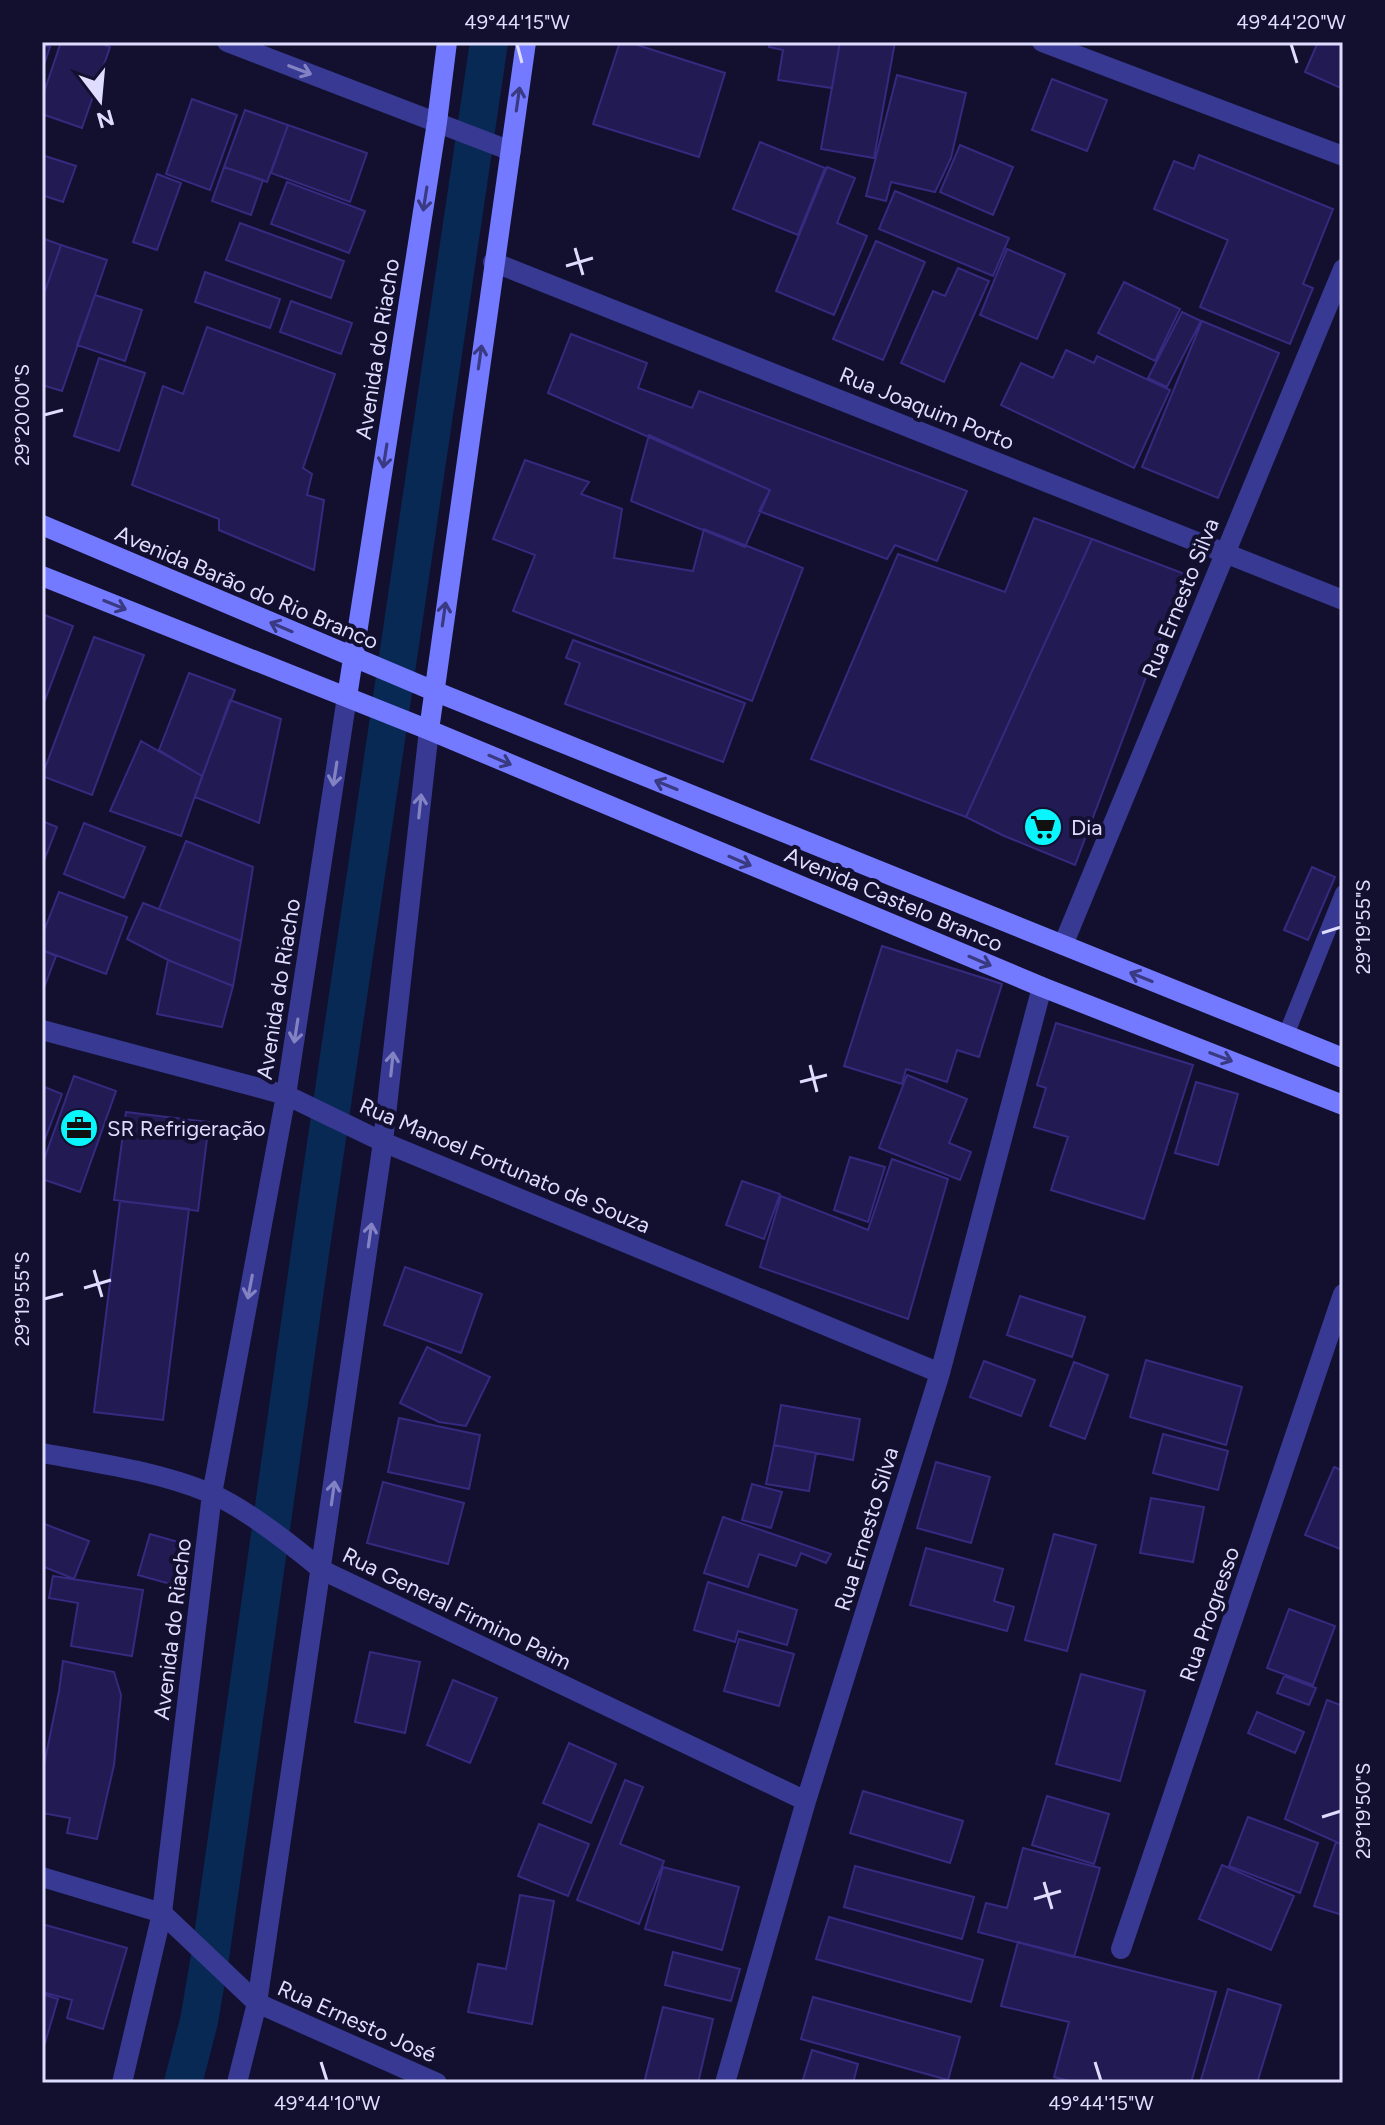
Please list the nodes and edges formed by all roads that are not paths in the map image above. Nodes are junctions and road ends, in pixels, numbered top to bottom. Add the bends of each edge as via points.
1 (227, 42) edge
2 (447, 42) edge
3 (526, 42) edge
4 (1042, 42) edge
5 (447, 126) junction
6 (503, 148) junction
7 (1343, 156) edge
8 (493, 262) junction
9 (1343, 269) edge
10 (42, 525) edge
11 (1224, 551) junction
12 (42, 576) edge
13 (1343, 600) edge
14 (353, 657) junction
15 (434, 691) junction
16 (347, 697) junction
17 (429, 730) junction
18 (1343, 893) edge
19 (1063, 945) junction
20 (1042, 987) junction
21 (42, 1030) edge
22 (1286, 1035) junction
23 (1343, 1058) edge
24 (286, 1095) junction
25 (1343, 1105) edge
26 (383, 1142) junction
27 (1343, 1294) edge
28 (940, 1373) junction
29 (42, 1453) edge
30 (212, 1494) junction
31 (322, 1570) junction
32 (806, 1801) junction
33 (42, 1877) edge
34 (162, 1913) junction
35 (1121, 1949) dead end
36 (257, 2003) junction
37 (122, 2083) edge
38 (237, 2083) edge
39 (437, 2083) edge
40 (725, 2083) edge

1 -> 5 street
2 - 5 main road, Avenida do Riacho
6 -> 3 main road
4 - 7 street
5 - 6 street
5 -> 14 main road, Avenida do Riacho
6 - 8 main road
8 - 11 street, Rua Joaquim Porto
15 -> 8 main road
9 - 11 street, Rua Ernesto Silva
14 -> 10 main road, Avenida Barão do Rio Branco
11 - 13 street, Rua Joaquim Porto
11 - 19 street, Rua Ernesto Silva
12 -> 16 main road
14 - 15 main road, Avenida Barão do Rio Branco
14 - 16 main road, Avenida do Riacho
15 - 17 main road
19 -> 15 main road, Avenida Castelo Branco
16 - 17 main road
16 -> 24 street, Avenida do Riacho
17 -> 20 main road, Avenida Castelo Branco
26 -> 17 street
18 - 22 lane
22 -> 19 main road, Avenida Castelo Branco
20 -> 25 main road, Avenida Castelo Branco
20 - 28 street, Rua Ernesto Silva
21 - 24 street, Rua Manoel Fortunato de Souza
22 - 23 main road, Avenida Castelo Branco
24 - 26 street, Rua Manoel Fortunato de Souza
24 -> 30 street, Avenida do Riacho
26 - 28 street, Rua Manoel Fortunato de Souza
31 -> 26 street
27 - 35 street, Rua Progresso
28 - 32 street, Rua Ernesto Silva
29 - 30 street, Rua General Firmino Paim via 139,1471
30 - 31 street, Rua General Firmino Paim
30 - 34 street, Avenida do Riacho
31 - 32 street, Rua General Firmino Paim
31 - 36 street
32 - 40 street, Rua Ernesto Silva
33 - 34 street
34 - 36 street, Rua Ernesto José
34 - 37 street, Avenida do Riacho
36 - 38 street
36 - 39 street, Rua Ernesto José

